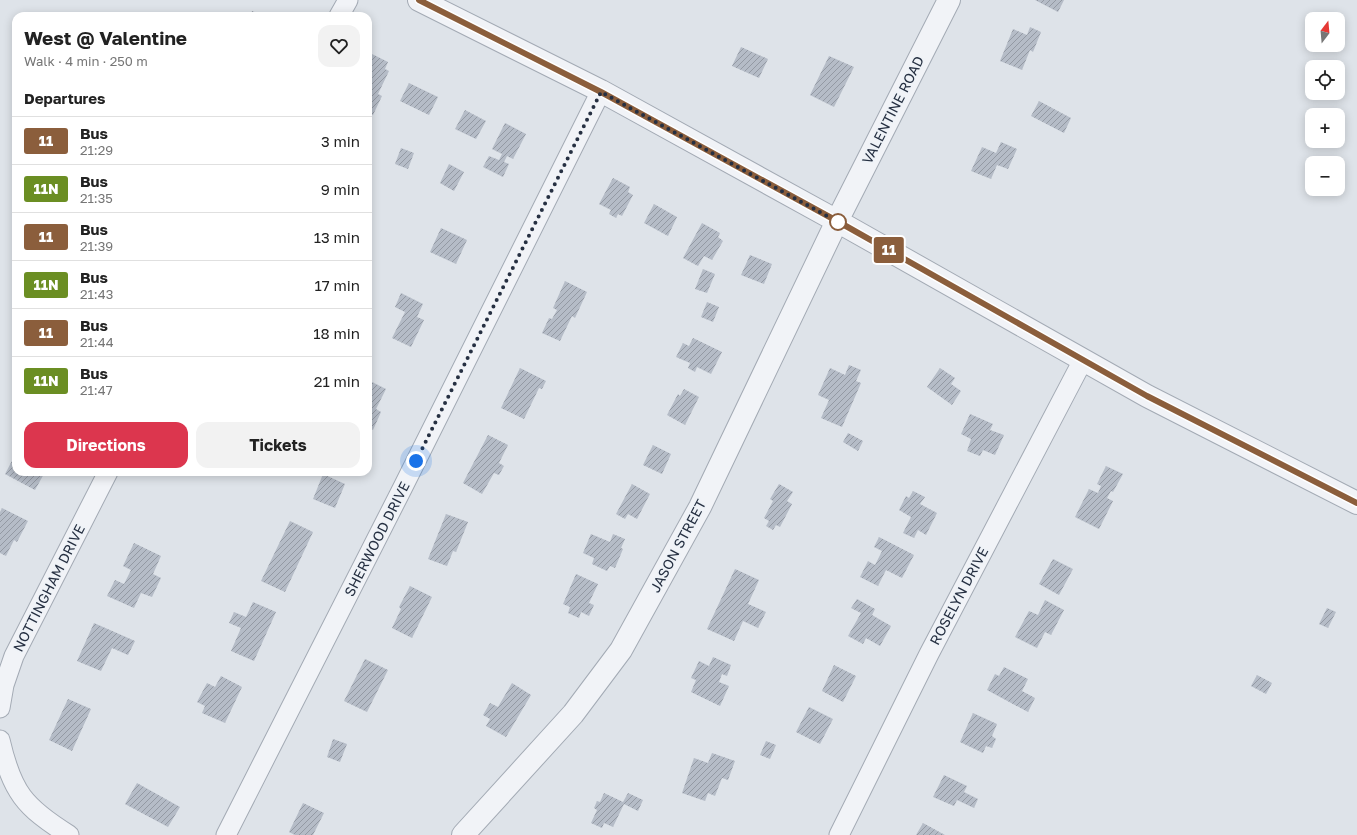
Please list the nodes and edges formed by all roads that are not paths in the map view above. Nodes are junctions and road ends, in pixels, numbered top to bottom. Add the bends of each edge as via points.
1 (348, 0) edge
2 (419, 0) edge
3 (949, 0) edge
4 (341, 12) edge
5 (601, 92) junction
6 (837, 221) junction
7 (1083, 360) junction
8 (106, 476) edge
9 (1357, 503) edge
10 (0, 708) edge
11 (0, 740) edge
12 (69, 835) edge
13 (226, 835) edge
14 (463, 835) edge
15 (839, 835) edge

1 - 4 street
2 - 5 street
3 - 6 street, VALENTINE ROAD
5 - 6 street
5 - 13 street, SHERWOOD DRIVE
6 - 7 street
6 - 14 street, JASON STREET via 700,507 621,650 573,714
7 - 9 street via 1147,396
7 - 15 street, ROSELYN DRIVE via 929,654
8 - 10 street, NOTTINGHAM DRIVE via 14,656 4,685
11 - 12 street via 6,766 21,797 30,808

